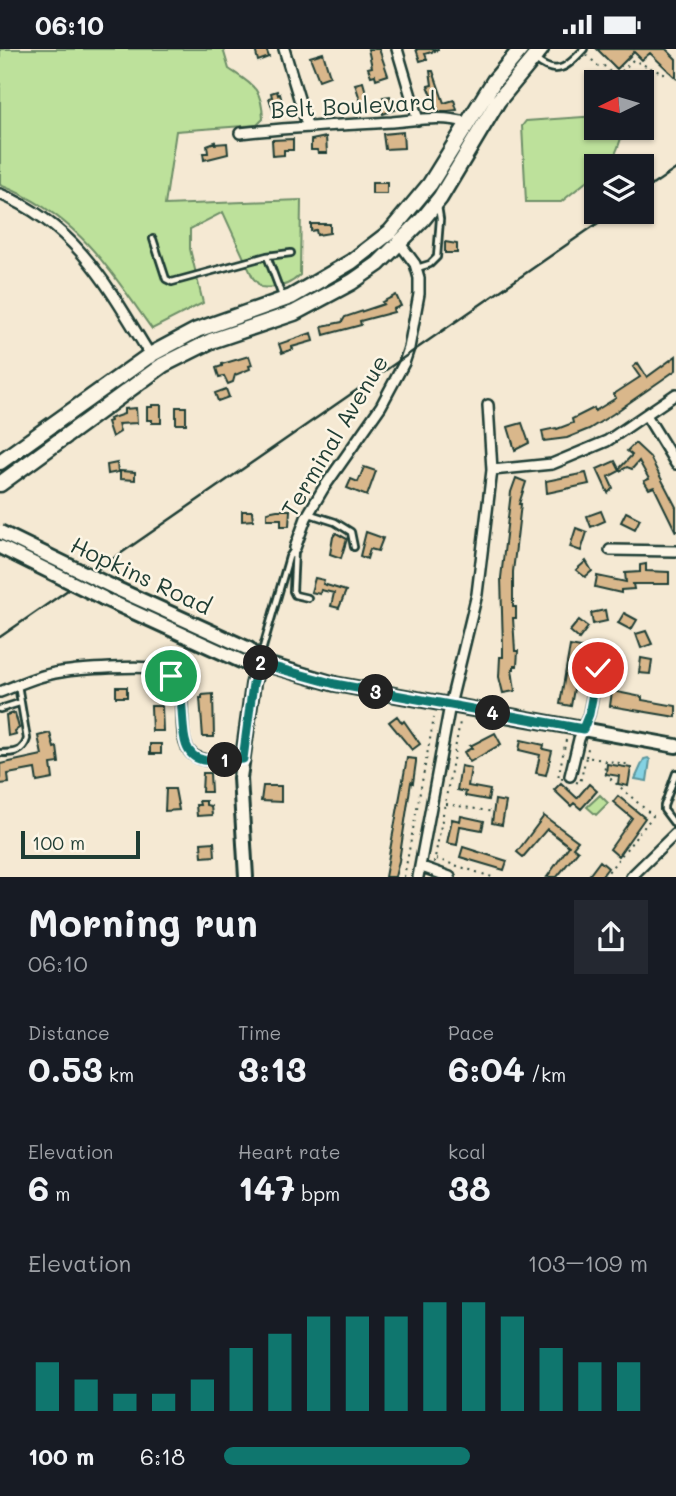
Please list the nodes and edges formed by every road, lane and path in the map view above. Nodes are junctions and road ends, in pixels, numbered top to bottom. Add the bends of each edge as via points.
1 (284, 49) edge
2 (397, 49) edge
3 (584, 49) edge
4 (529, 51) edge
5 (587, 55) dead end
6 (669, 71) dead end
7 (418, 120) junction
8 (467, 123) junction
9 (307, 125) junction
10 (240, 133) dead end
11 (0, 194) edge
12 (437, 201) junction
13 (390, 232) junction
14 (153, 239) dead end
15 (400, 244) junction
16 (291, 253) dead end
17 (267, 255) junction
18 (416, 268) junction
19 (283, 300) junction
20 (150, 355) junction
21 (158, 368) junction
22 (676, 394) edge
23 (488, 405) dead end
24 (646, 415) junction
25 (7, 454) edge
26 (0, 462) edge
27 (676, 464) edge
28 (492, 470) junction
29 (0, 484) edge
30 (309, 513) junction
31 (0, 532) edge
32 (0, 547) edge
33 (354, 547) dead end
34 (295, 548) junction
35 (610, 550) dead end
36 (676, 551) edge
37 (308, 598) dead end
38 (607, 654) dead end
39 (259, 663) junction
40 (18, 685) junction
41 (0, 692) edge
42 (19, 703) junction
43 (450, 705) junction
44 (0, 709) edge
45 (434, 718) dead end
46 (460, 722) dead end
47 (583, 729) junction
48 (430, 739) junction
49 (438, 740) dead end
50 (566, 740) dead end
51 (589, 744) dead end
52 (676, 746) edge
53 (0, 753) edge
54 (586, 757) junction
55 (243, 759) junction
56 (606, 761) junction
57 (631, 765) dead end
58 (676, 773) edge
59 (570, 776) dead end
60 (445, 804) junction
61 (494, 812) dead end
62 (676, 826) edge
63 (676, 833) edge
64 (435, 859) junction
65 (433, 867) dead end
66 (420, 872) edge
67 (246, 877) edge
68 (404, 877) edge
69 (450, 877) edge
70 (492, 877) edge
71 (604, 877) edge
72 (631, 877) edge

1 - 9 street
2 - 7 street
3 - 4 lane via 568,65 556,69 544,66
4 - 8 main road via 494,81
4 - 12 main road
5 - 6 path via 610,72 621,72 633,60 666,75
7 - 8 street, Belt Boulevard
7 - 9 street, Belt Boulevard
8 - 13 main road via 430,184
9 - 10 street, Belt Boulevard
11 - 20 street via 46,219 80,248
12 - 15 main road
12 - 18 lane via 437,257
13 - 15 street
13 - 19 main road via 321,281
14 - 17 lane via 166,279 172,282
15 - 18 street
15 - 21 main road via 378,264 294,313 211,341
16 - 17 lane
17 - 19 lane
18 - 30 street, Terminal Avenue via 419,294 404,363 381,406
19 - 20 main road via 197,330
20 - 21 street
20 - 25 main road
21 - 29 main road
22 - 24 street
23 - 28 street
24 - 27 street
24 - 28 street via 607,442 552,464
25 - 26 main road
28 - 43 street via 477,594
30 - 33 lane via 351,532
30 - 34 street, Terminal Avenue
31 - 39 main road, Hopkins Road, bridge via 249,649
32 - 39 main road, Hopkins Road, bridge via 243,662
34 - 37 lane via 293,591 295,596
34 - 39 lane, Terminal Avenue
35 - 36 street
38 - 47 street via 598,668
39 - 43 main road, Hopkins Road via 335,684
39 - 55 main road
40 - 41 street
40 - 42 lane
40 - 55 street via 61,672 156,669 171,676 180,689 187,749 207,760
42 - 44 lane
42 - 53 lane via 25,747
43 - 47 main road, Hopkins Road
43 - 66 street
45 - 48 path
46 - 60 path
47 - 52 main road, Hopkins Road
47 - 59 street
48 - 49 path
48 - 68 path
50 - 54 path via 558,778 580,783
51 - 54 path
54 - 56 path
55 - 67 main road
56 - 57 path
56 - 71 path via 604,773 653,815
58 - 62 lane via 664,810
60 - 61 path
60 - 64 path
63 - 72 street
64 - 65 path
64 - 70 path
66 - 69 street

